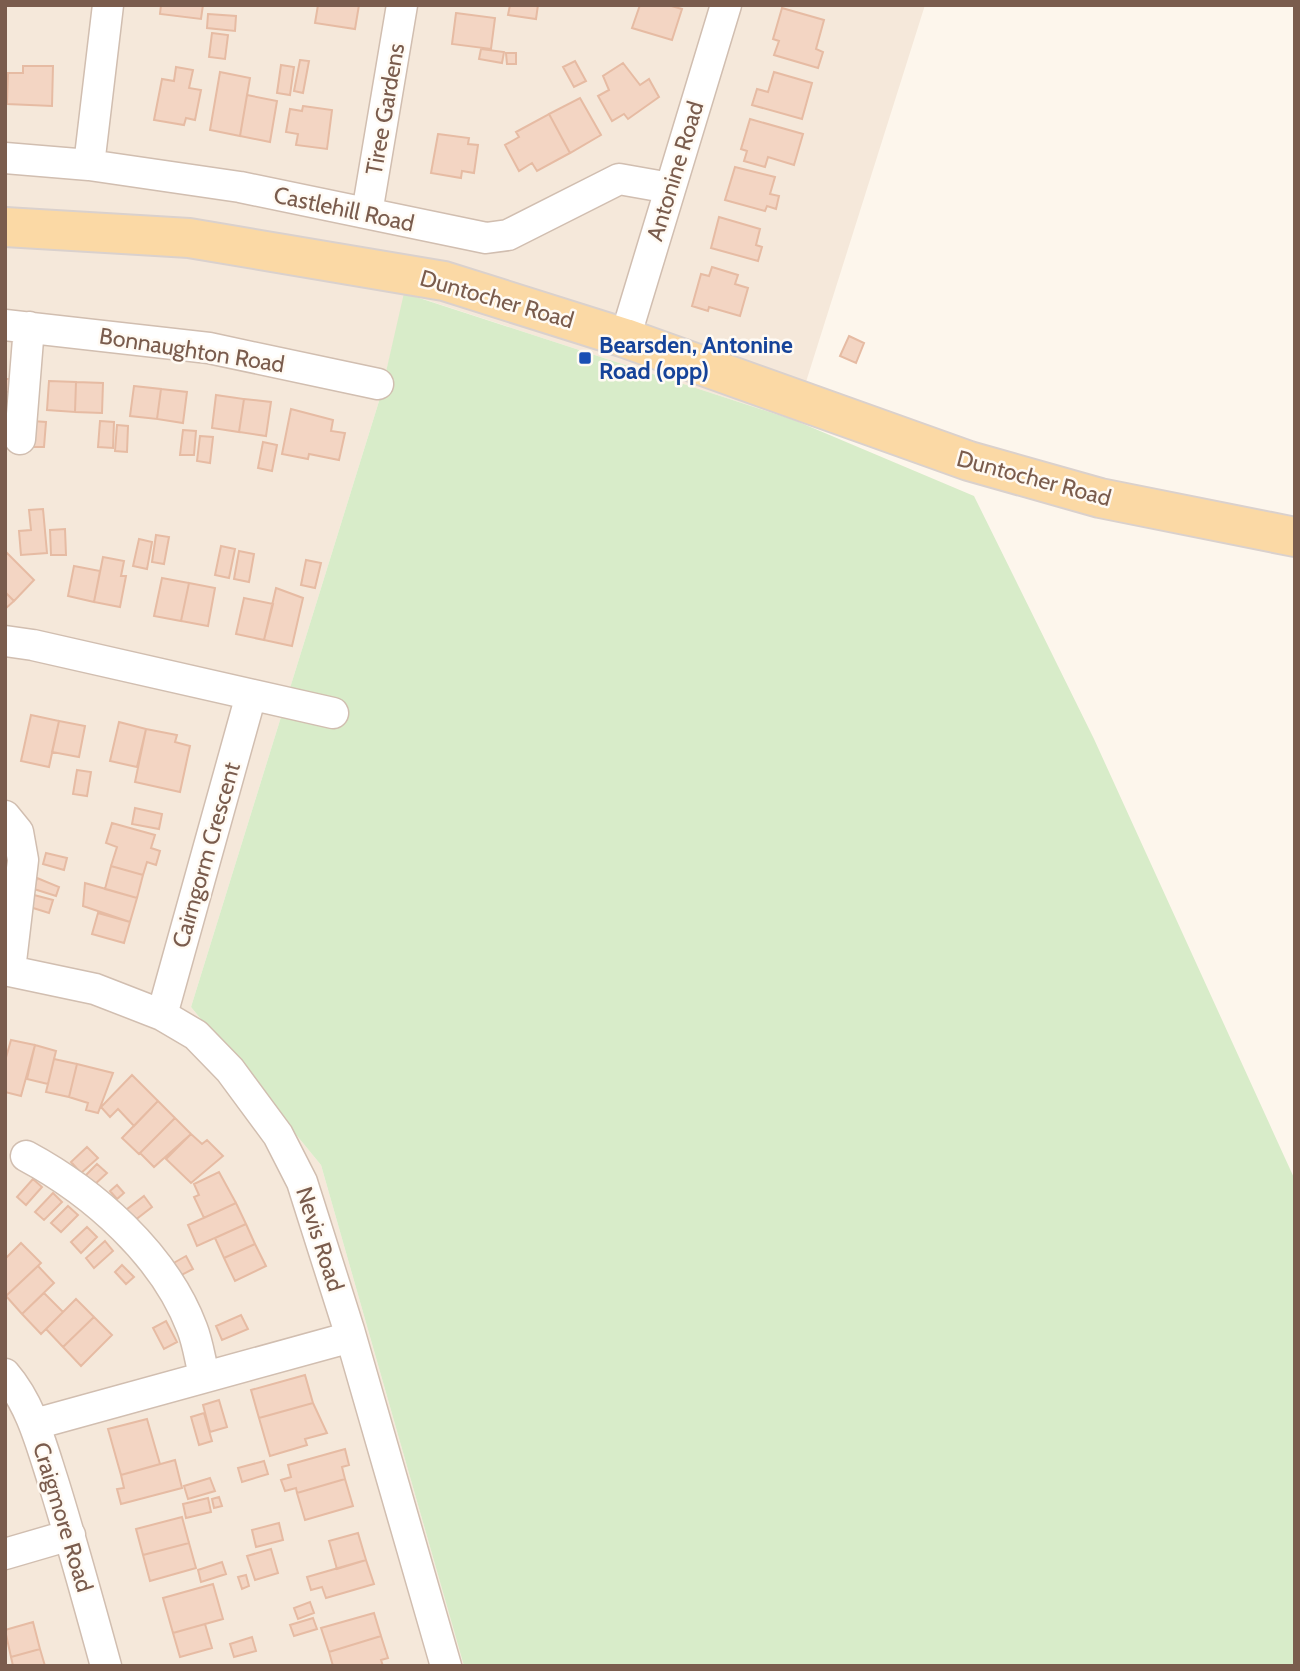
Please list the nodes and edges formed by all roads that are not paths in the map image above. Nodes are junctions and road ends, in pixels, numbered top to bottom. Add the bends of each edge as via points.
1 (108, 5) edge
2 (402, 5) edge
3 (726, 5) edge
4 (5, 158) edge
5 (89, 164) junction
6 (670, 188) junction
7 (367, 214) junction
8 (5, 227) edge
9 (17, 326) edge
10 (625, 338) junction
11 (378, 384) dead end
12 (20, 439) dead end
13 (1295, 537) edge
14 (5, 641) edge
15 (251, 695) junction
16 (333, 713) dead end
17 (5, 816) edge
18 (8, 970) edge
19 (162, 1015) junction
20 (26, 1156) dead end
21 (351, 1337) junction
22 (5, 1374) edge
23 (204, 1375) junction
24 (35, 1424) junction
25 (70, 1535) junction
26 (5, 1554) edge
27 (106, 1666) edge
28 (446, 1666) edge

1 - 5 street
2 - 7 street, Tiree Gardens
3 - 6 street, Antonine Road
4 - 5 street, Castlehill Road
5 - 7 street, Castlehill Road via 240,187
6 - 7 street, Castlehill Road via 619,180 508,235 486,238
6 - 10 street, Antonine Road
8 - 10 main road, Duntocher Road via 189,239 414,274
9 - 11 street, Bonnaughton Road via 209,348
9 - 12 street
10 - 13 main road, Duntocher Road via 969,461 1100,498
14 - 15 street
15 - 16 street
15 - 19 street, Cairngorm Crescent
17 - 18 street via 18,832 23,860
18 - 19 street, Nevis Road via 95,989
19 - 21 street, Nevis Road via 197,1035 230,1070 278,1135 302,1182
20 - 23 street via 59,1174 118,1220 165,1279 192,1328
21 - 23 street
21 - 28 street, Nevis Road
22 - 24 street, Craigmore Road
23 - 24 street
24 - 25 street, Craigmore Road
25 - 26 street
25 - 27 street, Craigmore Road

